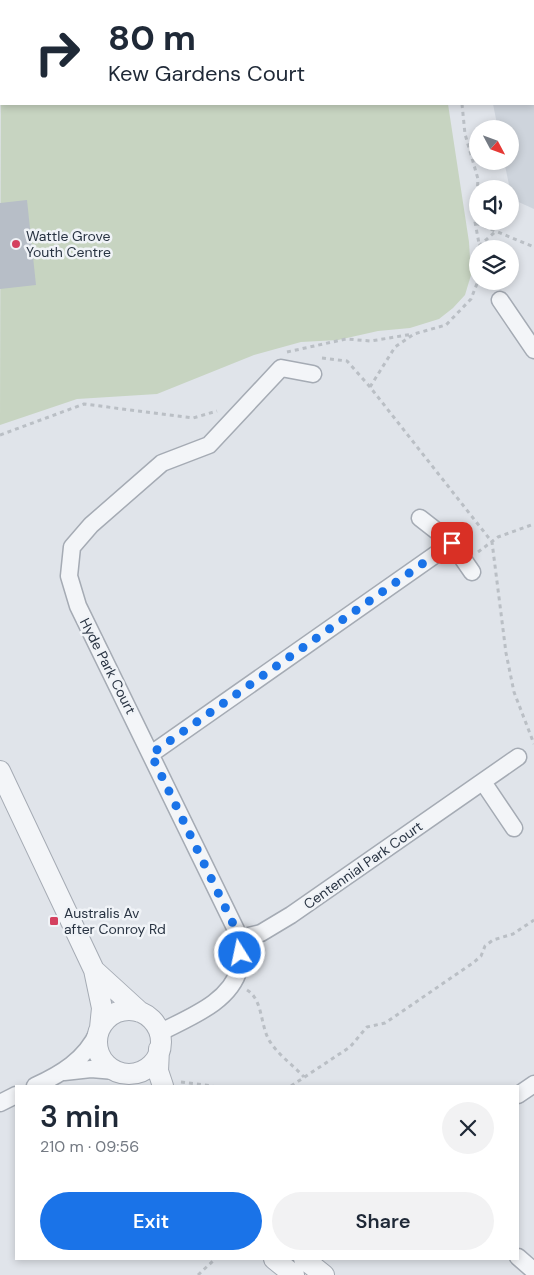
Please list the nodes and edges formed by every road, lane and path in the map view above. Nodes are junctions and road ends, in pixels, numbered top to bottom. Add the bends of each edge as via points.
1 (462, 105) edge
2 (478, 180) edge
3 (491, 230) edge
4 (495, 232) junction
5 (486, 240) edge
6 (534, 247) edge
7 (474, 290) edge
8 (500, 300) dead end
9 (529, 331) edge
10 (414, 334) junction
11 (534, 350) edge
12 (292, 355) dead end
13 (317, 358) dead end
14 (312, 374) dead end
15 (370, 387) junction
16 (221, 410) dead end
17 (0, 435) edge
18 (420, 518) dead end
19 (534, 524) edge
20 (492, 542) junction
21 (452, 543) junction
22 (468, 567) joint
23 (534, 744) edge
24 (151, 754) junction
25 (518, 757) dead end
26 (0, 771) edge
27 (483, 782) junction
28 (514, 828) dead end
29 (534, 920) edge
30 (240, 938) junction
31 (94, 970) junction
32 (234, 982) junction
33 (140, 1012) junction
34 (99, 1030) junction
35 (159, 1041) junction
36 (64, 1072) junction
37 (118, 1072) junction
38 (304, 1078) junction
39 (170, 1084) edge
40 (534, 1084) edge
41 (37, 1085) edge
42 (138, 1085) edge
43 (192, 1085) edge
44 (293, 1085) edge
45 (519, 1094) edge
46 (15, 1096) edge
47 (0, 1103) edge
48 (519, 1259) edge
49 (214, 1260) edge
50 (275, 1260) edge
51 (305, 1260) edge
52 (534, 1271) edge
53 (198, 1275) edge
54 (294, 1275) edge
55 (324, 1275) edge

1 - 2 path via 465,134
3 - 4 path
4 - 5 path
4 - 6 path
7 - 10 path via 471,299 446,325
8 - 9 street
9 - 11 street
10 - 12 path via 371,341 346,339 301,347 284,354
10 - 15 path via 395,347
13 - 15 path via 347,361
14 - 24 street, Hyde Park Court via 280,368 209,445 162,463 92,525 72,548 69,576 78,606
15 - 20 path
16 - 17 path via 193,418 84,404
18 - 21 street
19 - 20 path
20 - 22 path
20 - 23 path via 514,692
21 - 22 street
21 - 24 street
24 - 30 street, Hyde Park Court
25 - 27 street, Centennial Park Court
26 - 31 street
27 - 28 street
27 - 30 street, Centennial Park Court via 290,915 261,933
29 - 38 path via 513,934 493,940 473,963 385,1023 368,1027 350,1047
30 - 32 street, Hyde Park Court via 240,968
31 - 33 street
31 - 34 street via 102,1008
32 - 35 street, Hyde Park Court via 218,1001
32 - 38 path via 252,993 269,1039
33 - 34 street via 117,1012 105,1020
33 - 35 street via 152,1020
34 - 36 street via 90,1047
34 - 37 street via 97,1046 100,1055 104,1063
35 - 37 street via 154,1061 144,1069 132,1074
35 - 39 street via 158,1071
36 - 37 street via 91,1069
36 - 41 street
37 - 42 street
38 - 44 path
39 - 43 path
40 - 45 street
46 - 47 street
48 - 52 street
49 - 53 path
50 - 54 street
51 - 55 street

